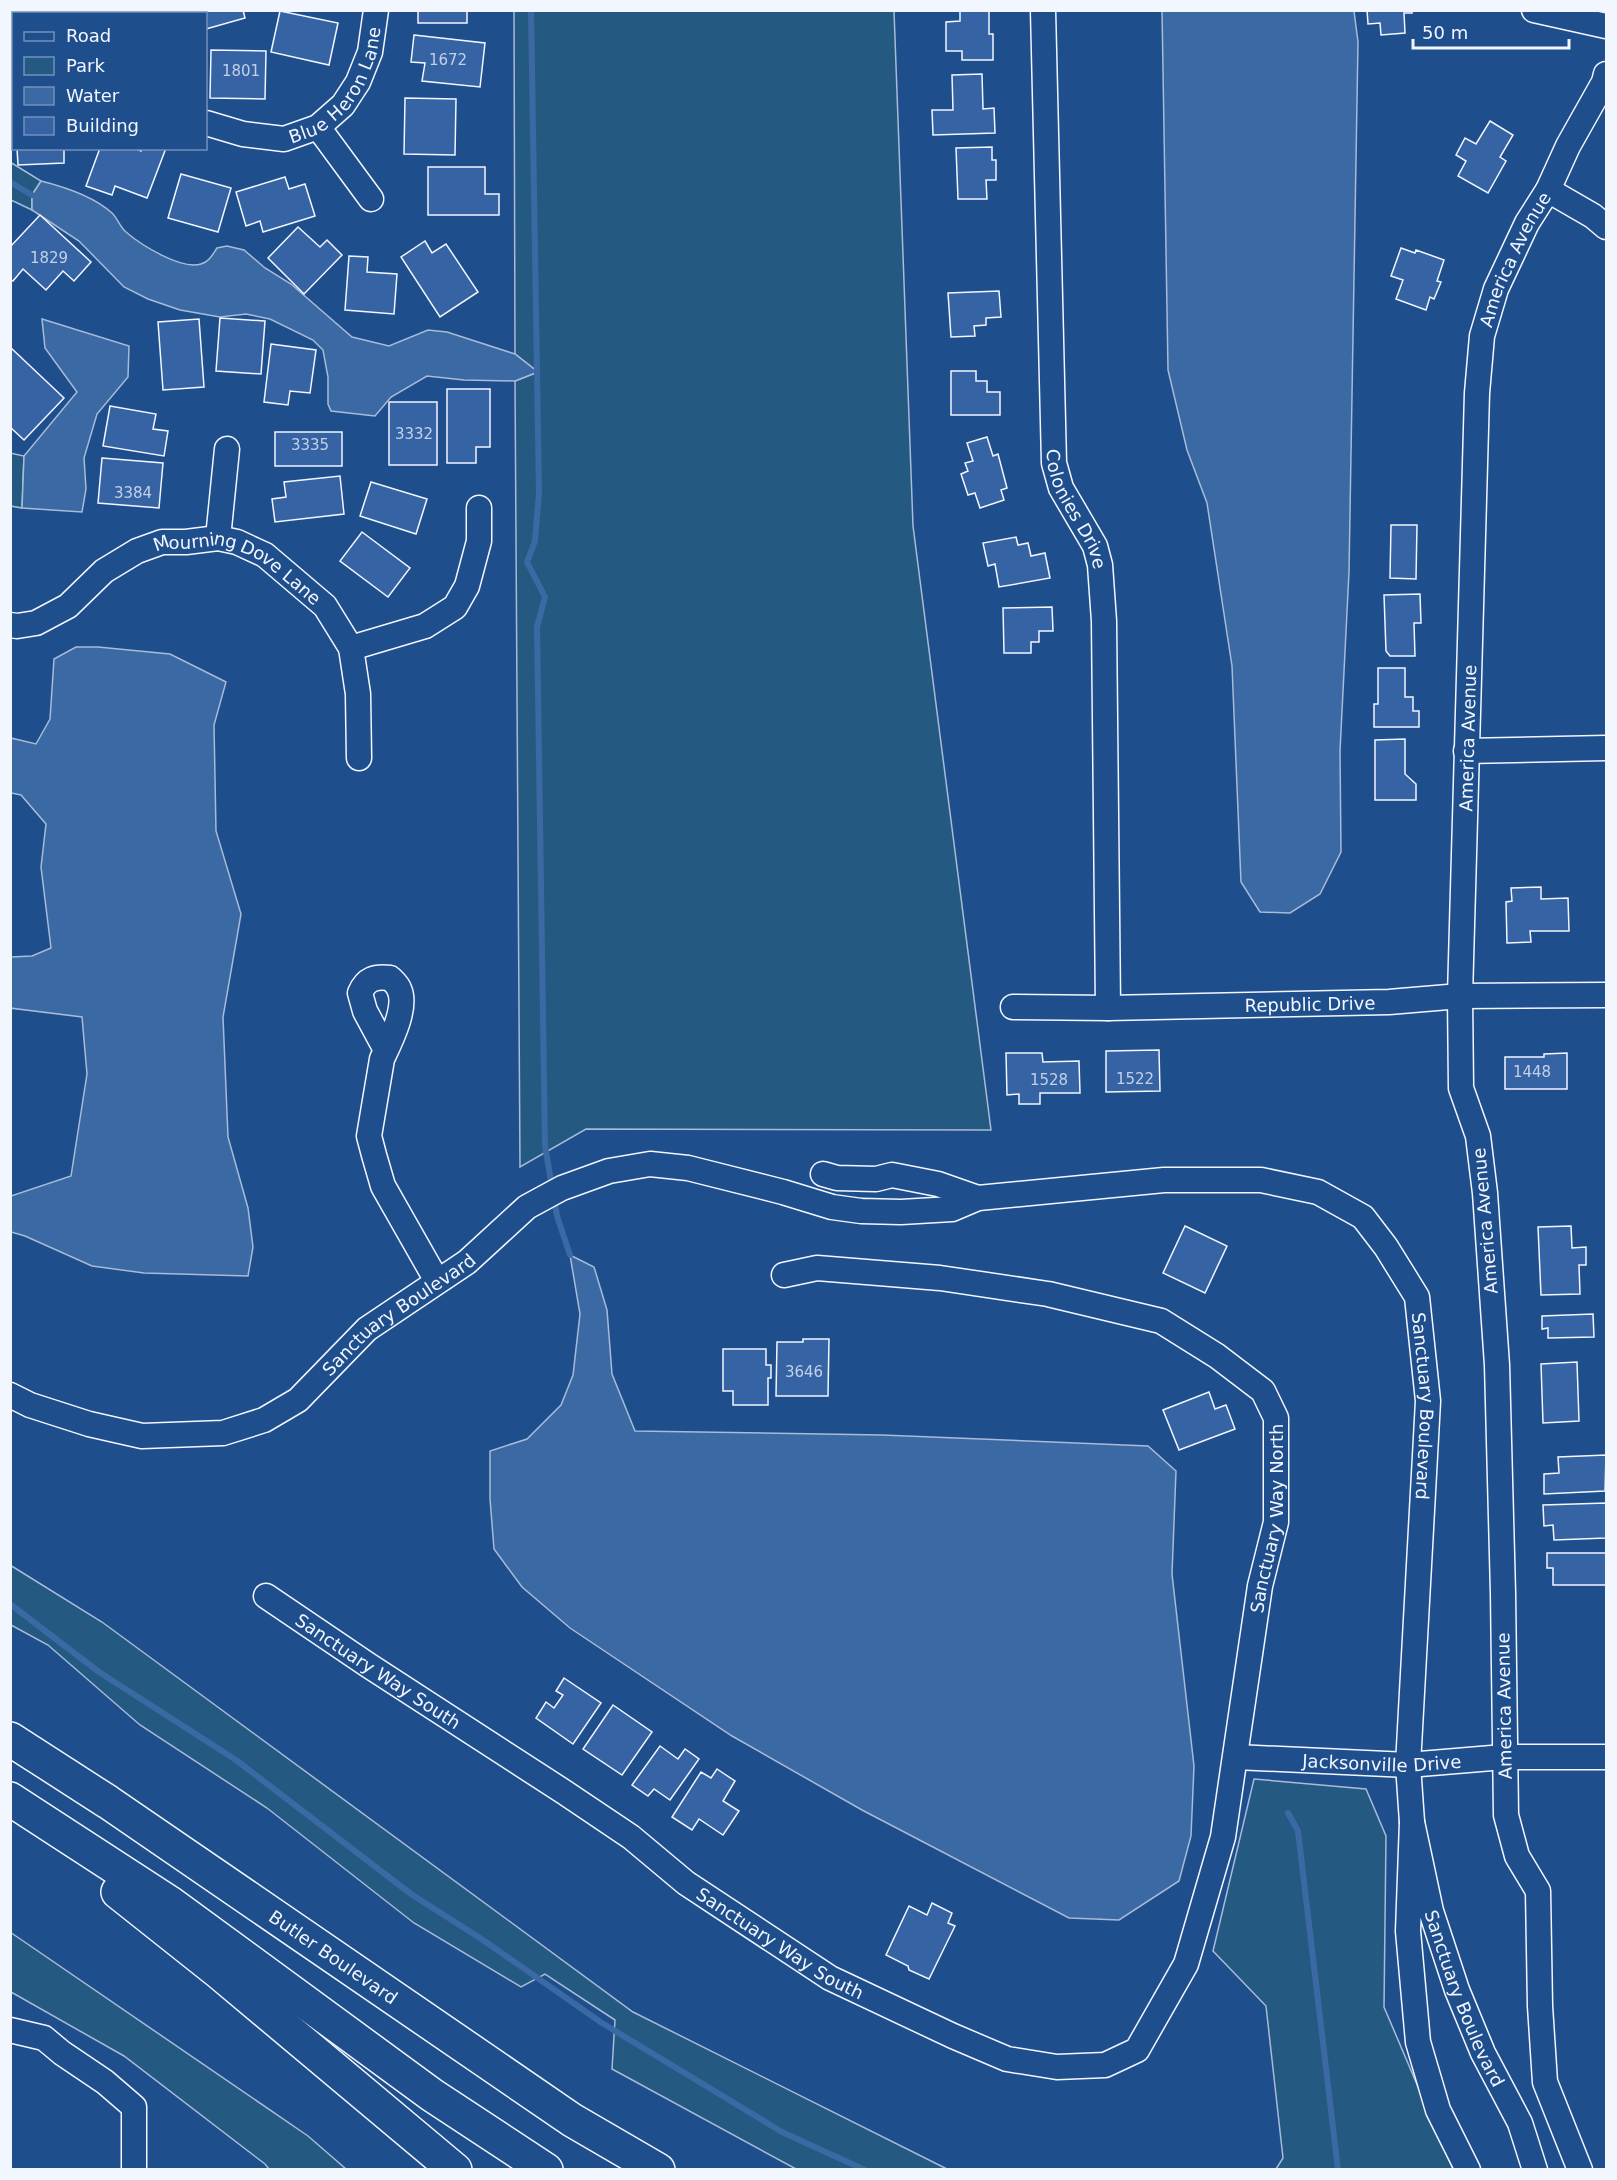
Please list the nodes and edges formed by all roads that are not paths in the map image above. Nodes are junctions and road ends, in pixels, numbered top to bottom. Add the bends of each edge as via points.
1 (376, 10) edge
2 (1043, 10) edge
3 (1534, 10) edge
4 (1606, 26) edge
5 (1606, 74) edge
6 (207, 123) edge
7 (318, 127) junction
8 (1548, 190) junction
9 (371, 199) dead end
10 (1606, 227) edge
11 (227, 449) dead end
12 (479, 508) dead end
13 (218, 538) junction
14 (10, 625) edge
15 (351, 648) junction
16 (1606, 748) edge
17 (1466, 751) junction
18 (359, 758) dead end
19 (1606, 995) edge
20 (1460, 996) junction
21 (1013, 1007) dead end
22 (1108, 1008) junction
23 (386, 1050) dead end
24 (783, 1192) junction
25 (978, 1198) junction
26 (784, 1275) dead end
27 (437, 1281) junction
28 (10, 1395) edge
29 (266, 1596) dead end
30 (10, 1739) edge
31 (1236, 1757) junction
32 (1504, 1757) junction
33 (1606, 1757) edge
34 (1408, 1765) junction
35 (10, 1799) edge
36 (10, 1808) edge
37 (1412, 1822) junction
38 (10, 2030) edge
39 (572, 2120) junction
40 (134, 2169) edge
41 (455, 2169) edge
42 (546, 2169) edge
43 (658, 2169) edge
44 (684, 2169) edge
45 (1468, 2169) edge
46 (1534, 2169) edge
47 (1580, 2169) edge

1 - 7 street, Blue Heron Lane via 370,52 358,82 344,105
2 - 22 street, Colonies Drive via 1054,463 1061,488 1095,546 1104,621
3 - 4 street
5 - 8 street, America Avenue
6 - 7 street, Blue Heron Lane via 243,134 284,139
7 - 9 street
8 - 10 street
8 - 17 street, America Avenue via 1496,289 1482,336
11 - 13 street
12 - 15 street via 479,541 467,586 455,607 425,626
13 - 14 street, Mourning Dove Lane via 162,542 137,551 104,571 68,606 36,622
13 - 15 street, Mourning Dove Lane via 266,555 325,606
15 - 18 street, Mourning Dove Lane via 358,694
16 - 17 street
17 - 20 street, America Avenue
19 - 20 street, Republic Drive
20 - 22 street, Republic Drive via 1389,1002
20 - 32 street, America Avenue via 1461,1088 1478,1136 1497,1365
21 - 22 street, Republic Drive
23 - 27 street via 369,1136 383,1186
24 - 25 street, Sanctuary Boulevard via 861,1211 952,1209
24 - 25 street, Sanctuary Boulevard via 823,1174 876,1179 893,1175 938,1184
24 - 27 street, Sanctuary Boulevard via 688,1168 650,1164 609,1171 562,1188 527,1207 467,1262
25 - 34 street, Sanctuary Boulevard via 1164,1180 1261,1180 1318,1192 1363,1217 1386,1247 1417,1297 1428,1401
26 - 31 street, Sanctuary Way North via 817,1268 940,1278 1048,1294 1161,1321 1263,1391 1276,1418 1276,1522 1260,1586
27 - 28 street, Sanctuary Boulevard via 367,1329 298,1400 264,1420 223,1433 142,1436 50,1412
29 - 31 street, Sanctuary Way South via 631,1837 686,1883 830,1978 1007,2059 1057,2067 1105,2065 1137,2050 1186,1965 1223,1837
30 - 39 highway, Butler Boulevard
31 - 34 street, Jacksonville Drive
32 - 33 street, Jacksonville Drive
32 - 34 street, Jacksonville Drive
32 - 47 street, America Avenue via 1506,1815 1516,1856 1538,1891 1545,2082
34 - 37 street, Sanctuary Boulevard
35 - 42 highway via 170,1903 432,2095
36 - 41 highway via 220,1973
37 - 45 street, Sanctuary Boulevard via 1408,1931 1418,2042 1438,2110
37 - 46 street, Sanctuary Boulevard via 1431,1911 1457,1990 1483,2053 1520,2123
38 - 40 street via 44,2038 134,2107
39 - 43 highway, Butler Boulevard
39 - 44 highway

